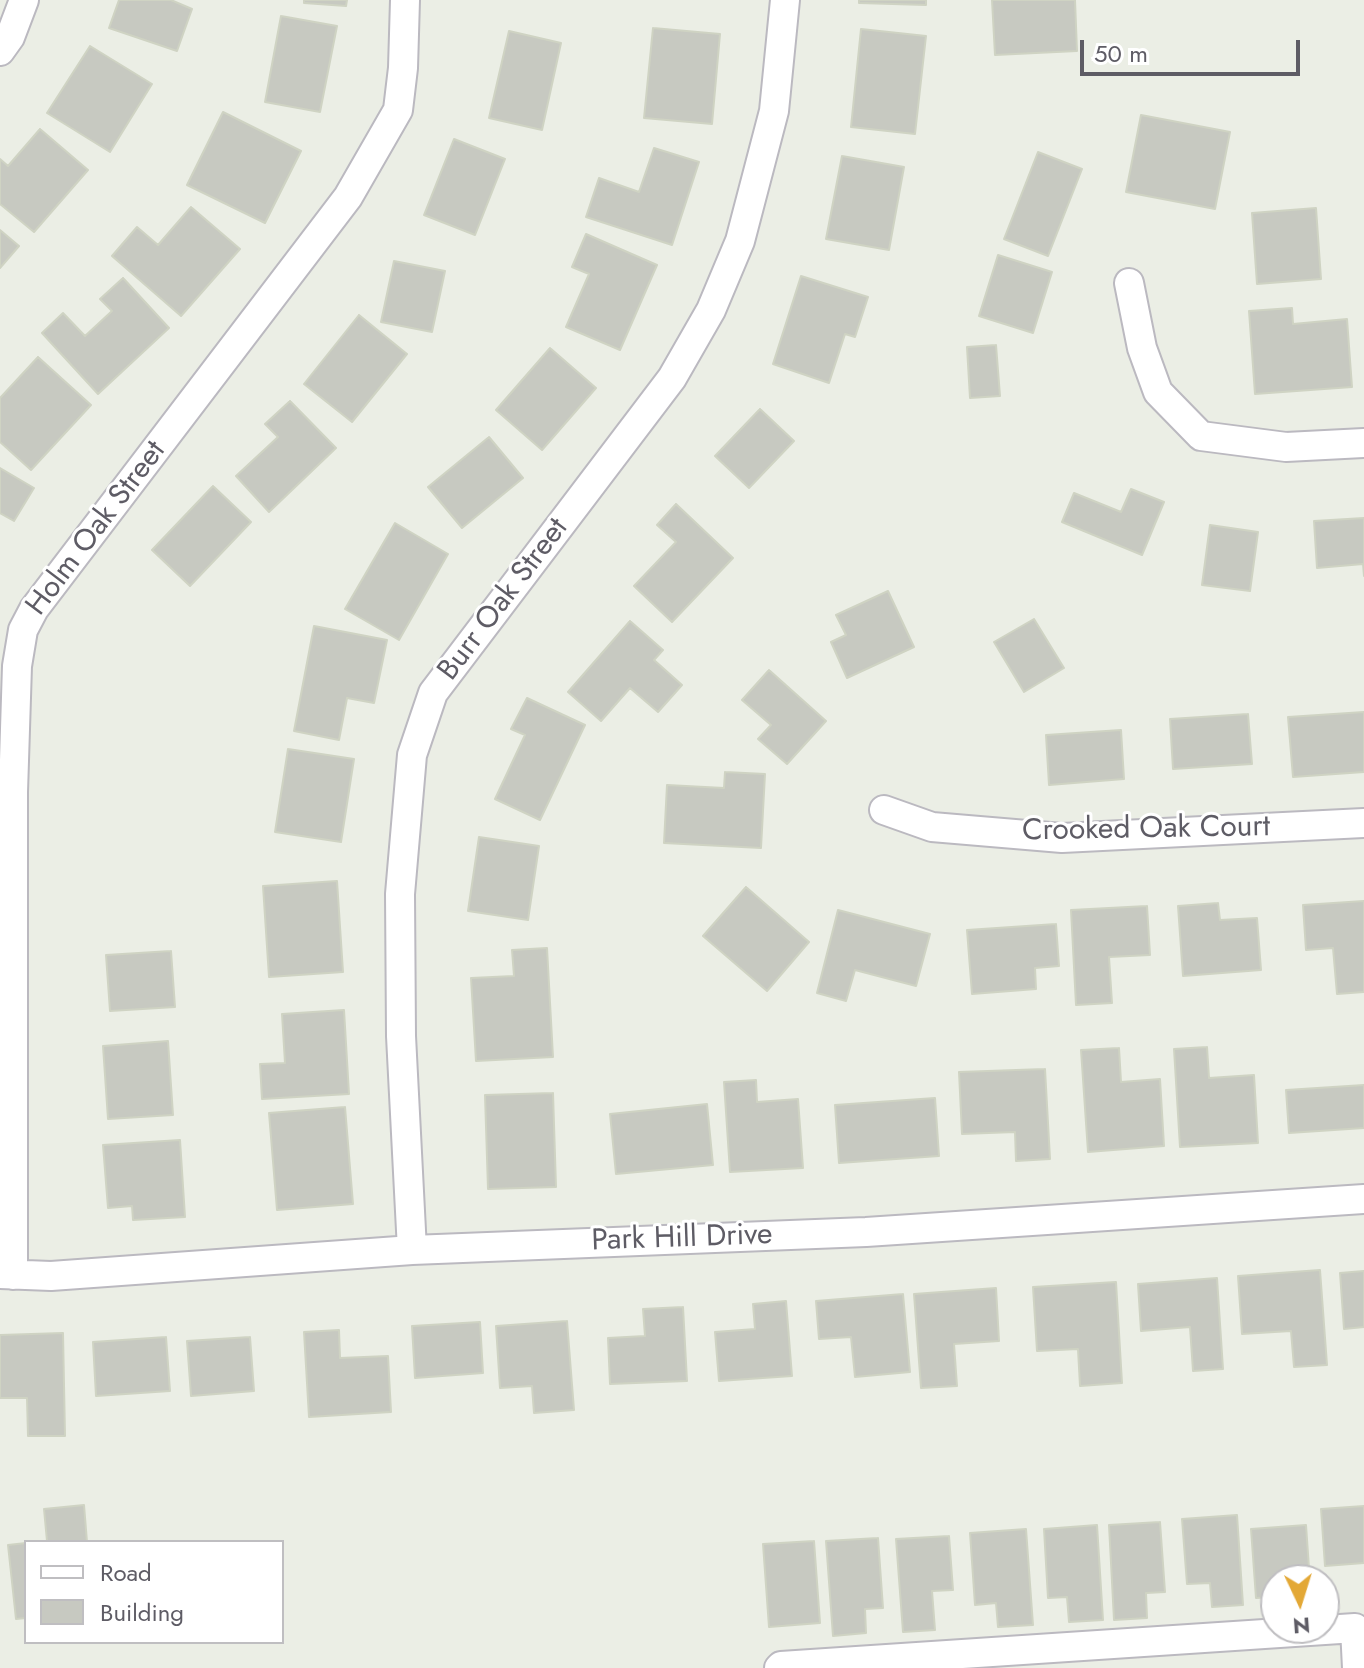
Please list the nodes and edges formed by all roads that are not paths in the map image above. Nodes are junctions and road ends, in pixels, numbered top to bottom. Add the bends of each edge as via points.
1 (24, 0) edge
2 (405, 0) edge
3 (785, 0) edge
4 (0, 51) edge
5 (1129, 283) dead end
6 (1364, 443) edge
7 (884, 810) dead end
8 (1364, 823) edge
9 (1364, 1199) edge
10 (412, 1250) junction
11 (6, 1274) edge
12 (779, 1668) edge
13 (1357, 1668) edge

1 - 4 street
2 - 11 street, Holm Oak Street via 398,110 348,197 23,630 13,792
3 - 10 street, Burr Oak Street via 774,111 740,241 711,310 672,378 433,693 412,755 400,894
5 - 6 street via 1142,348 1158,392 1201,436 1286,447
7 - 8 street, Crooked Oak Court via 932,827 1062,838
9 - 10 street, Park Hill Drive via 866,1232
10 - 11 street, Park Hill Drive via 51,1276
12 - 13 street via 1355,1628

